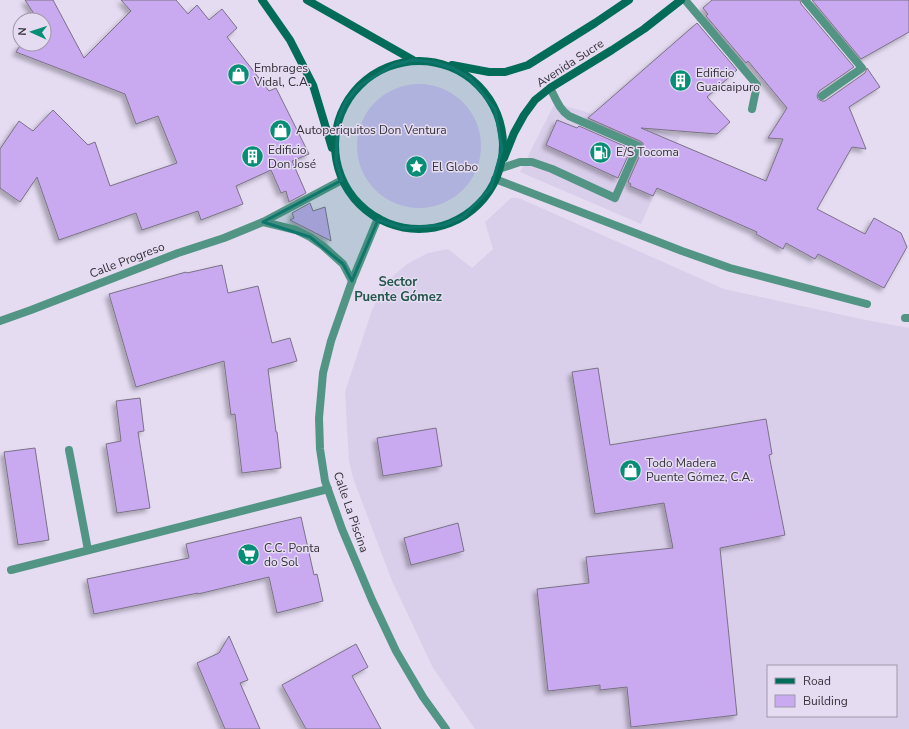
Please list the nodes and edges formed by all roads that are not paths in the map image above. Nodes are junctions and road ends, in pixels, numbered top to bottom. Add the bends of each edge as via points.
1 (262, 0) edge
2 (307, 0) edge
3 (629, 0) edge
4 (681, 0) edge
5 (685, 0) edge
6 (805, 0) edge
7 (413, 60) junction
8 (433, 62) junction
9 (550, 88) junction
10 (822, 96) dead end
11 (752, 109) dead end
12 (336, 161) junction
13 (499, 169) junction
14 (495, 179) junction
15 (342, 180) junction
16 (378, 218) junction
17 (263, 222) junction
18 (352, 282) junction
19 (867, 304) dead end
20 (0, 321) edge
21 (69, 450) dead end
22 (328, 489) junction
23 (88, 550) junction
24 (11, 570) dead end
25 (446, 729) edge

1 - 12 street via 290,40 313,85
2 - 7 street
3 - 8 street, Avenida Sucre via 517,69 489,72
4 - 9 street, Avenida Sucre via 644,29
5 - 11 street via 757,85
6 - 10 street via 862,68
7 - 8 street
7 - 12 street via 393,64 375,73 359,86 346,102 338,120 335,140
8 - 13 street via 453,68 470,78 484,92 495,109 502,142
9 - 13 street, Avenida Sucre via 535,100 524,115
9 - 13 street via 563,112 638,146 615,198 532,162 520,162
12 - 15 street
13 - 14 street
14 - 16 street via 478,204 463,217 444,225 424,229 404,228
14 - 19 street via 730,268
15 - 16 street via 353,198
15 - 17 street, Calle Progreso
16 - 18 street, Calle La Piscina
17 - 18 street via 296,230 310,237 343,264
17 - 20 street, Calle Progreso
18 - 22 street, Calle La Piscina via 331,341 323,373 319,418 320,449
21 - 23 street
22 - 23 street
22 - 25 street, Calle La Piscina via 342,529 393,645 423,697
23 - 24 street

